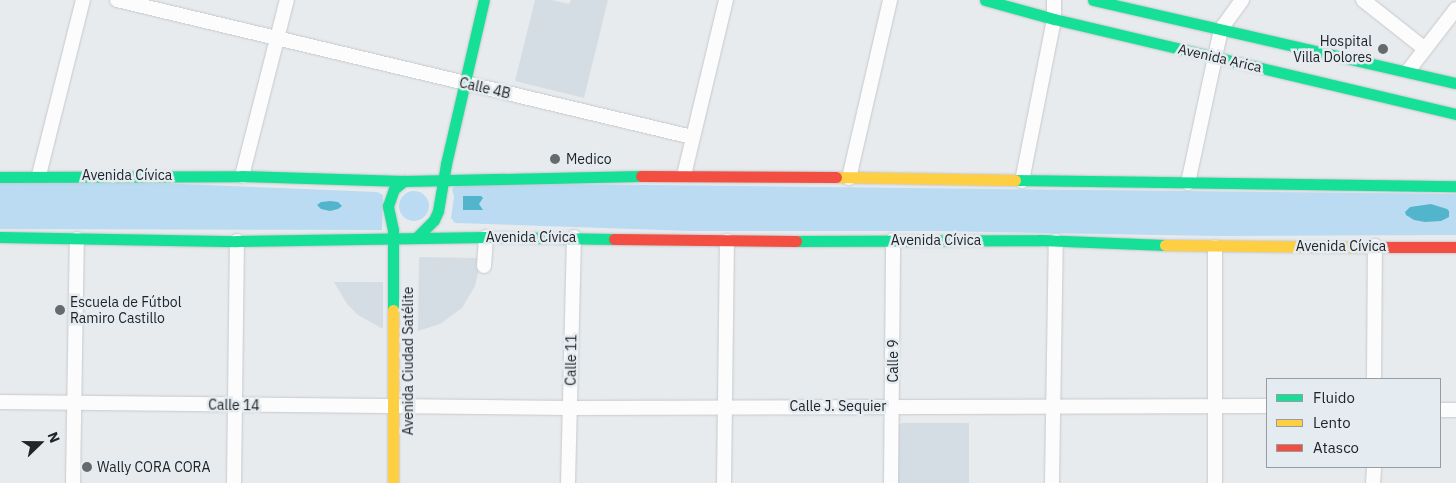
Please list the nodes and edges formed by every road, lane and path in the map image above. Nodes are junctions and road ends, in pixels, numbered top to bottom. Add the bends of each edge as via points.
1 (83, 0) edge
2 (117, 0) edge
3 (287, 0) edge
4 (484, 0) edge
5 (726, 0) edge
6 (890, 0) edge
7 (985, 0) edge
8 (1054, 0) edge
9 (1093, 0) edge
10 (1242, 0) edge
11 (1363, 0) edge
12 (1456, 10) edge
13 (1054, 19) junction
14 (1221, 29) junction
15 (278, 37) junction
16 (1425, 49) junction
17 (1216, 56) junction
18 (1408, 71) junction
19 (464, 84) junction
20 (1456, 84) edge
21 (1456, 114) edge
22 (692, 137) junction
23 (39, 175) junction
24 (684, 175) junction
25 (242, 176) junction
26 (0, 177) edge
27 (849, 178) junction
28 (443, 179) junction
29 (404, 180) junction
30 (1022, 181) junction
31 (1188, 183) junction
32 (1456, 186) edge
33 (486, 237) junction
34 (574, 237) junction
35 (0, 238) edge
36 (77, 239) junction
37 (392, 239) junction
38 (894, 240) junction
39 (237, 241) junction
40 (1056, 241) junction
41 (410, 242) junction
42 (727, 242) junction
43 (1375, 246) junction
44 (1215, 247) junction
45 (1456, 248) edge
46 (484, 266) dead end
47 (1374, 378) edge
48 (409, 401) junction
49 (0, 402) edge
50 (74, 402) junction
51 (235, 405) junction
52 (1215, 405) junction
53 (394, 406) junction
54 (892, 406) junction
55 (1266, 406) edge
56 (725, 407) junction
57 (569, 408) junction
58 (1054, 408) junction
59 (1441, 410) edge
60 (1456, 410) edge
61 (409, 422) dead end
62 (1374, 468) edge
63 (73, 483) edge
64 (234, 483) edge
65 (394, 483) edge
66 (568, 483) edge
67 (724, 483) edge
68 (891, 483) edge
69 (1052, 483) edge
70 (1215, 483) edge
71 (1373, 483) edge

1 - 23 street
2 - 15 street, Calle 4B
3 - 15 street
4 - 19 main road
5 - 22 street
6 - 27 street
7 - 13 main road, Avenida Arica
8 - 13 street
9 - 14 main road, Avenida Arica
10 - 14 street
11 - 16 street
12 - 16 street
13 - 17 main road, Avenida Arica
13 - 30 street
14 - 17 street
14 - 18 main road, Avenida Arica
15 - 19 street, Calle 4B
15 - 25 street
16 - 18 street
17 - 21 main road, Avenida Arica
17 - 31 street
18 - 20 main road, Avenida Arica
19 - 22 street, Calle 4B
19 - 28 main road
22 - 24 street
23 - 25 main road, Avenida Cívica
23 - 26 main road, Avenida Cívica
24 - 27 main road
24 - 28 main road
25 - 29 main road, Avenida Cívica
27 - 30 main road
28 - 29 main road, Avenida Cívica
28 - 41 main road via 434,220
29 - 37 main road, Avenida Ciudad Satélite via 394,189 388,206
30 - 31 main road
31 - 32 main road
33 - 34 main road, Avenida Cívica
33 - 41 main road, Avenida Cívica
33 - 46 street
34 - 42 main road, Avenida Cívica
34 - 57 street, Calle 11
35 - 36 main road
36 - 39 main road
36 - 50 street
37 - 39 main road
37 - 41 main road, Avenida Cívica
37 - 53 main road, Avenida Ciudad Satélite
38 - 40 main road, Avenida Cívica
38 - 42 main road, Avenida Cívica
38 - 54 street, Calle 9
39 - 51 street
40 - 44 main road, Avenida Cívica
40 - 58 street
42 - 56 street
43 - 44 main road, Avenida Cívica
43 - 45 main road, Avenida Cívica
43 - 47 street
44 - 52 street
48 - 53 street, Calle 14
48 - 57 street, Calle J. Sequier
48 - 61 main road, Avenida Ciudad Satélite
49 - 50 street, Calle 14
50 - 51 street, Calle 14
50 - 63 street
51 - 53 street, Calle 14
51 - 64 street
52 - 55 street, Calle J. Sequier
52 - 58 street, Calle J. Sequier
52 - 70 street
53 - 65 main road, Avenida Ciudad Satélite
54 - 56 street, Calle J. Sequier
54 - 58 street, Calle J. Sequier
54 - 68 street, Calle 9
56 - 57 street, Calle J. Sequier
56 - 67 street
57 - 66 street, Calle 11
58 - 69 street
59 - 60 street
62 - 71 street

